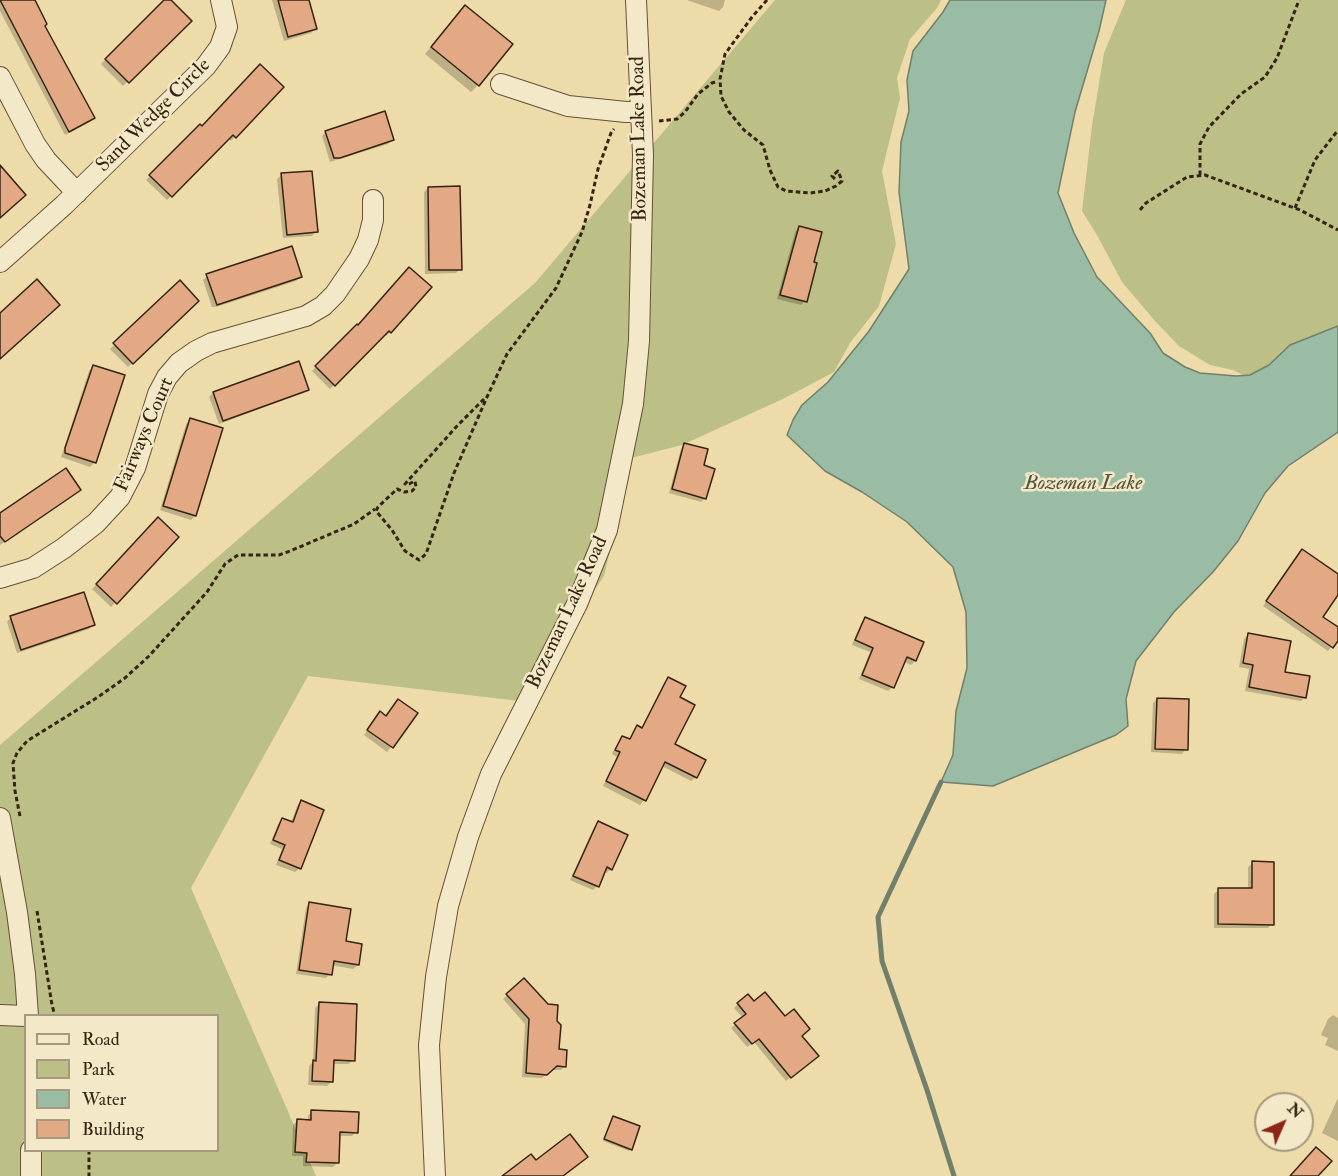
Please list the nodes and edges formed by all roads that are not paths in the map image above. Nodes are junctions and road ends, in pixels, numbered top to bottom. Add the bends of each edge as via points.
1 (220, 0) edge
2 (636, 0) edge
3 (0, 77) edge
4 (501, 84) dead end
5 (649, 117) junction
6 (77, 193) junction
7 (373, 200) dead end
8 (0, 262) edge
9 (0, 578) edge
10 (0, 818) edge
11 (27, 1014) edge
12 (0, 1015) edge
13 (24, 1016) edge
14 (31, 1152) edge
15 (31, 1175) edge
16 (435, 1176) edge

1 - 6 street, Sand Wedge Circle via 227,27 220,47 206,66
2 - 5 street, Bozeman Lake Road
3 - 6 street via 35,144
4 - 5 street via 568,106
5 - 16 street, Bozeman Lake Road via 643,155 639,341 633,404 607,530 576,604 491,774 448,906 435,977 429,1045
6 - 8 street, Sand Wedge Circle
7 - 9 street, Fairways Court via 368,240 335,294 306,316 212,343 179,363 158,394 135,468 120,497 96,523 64,548 33,568
10 - 11 street via 17,912
12 - 13 street
14 - 15 street

